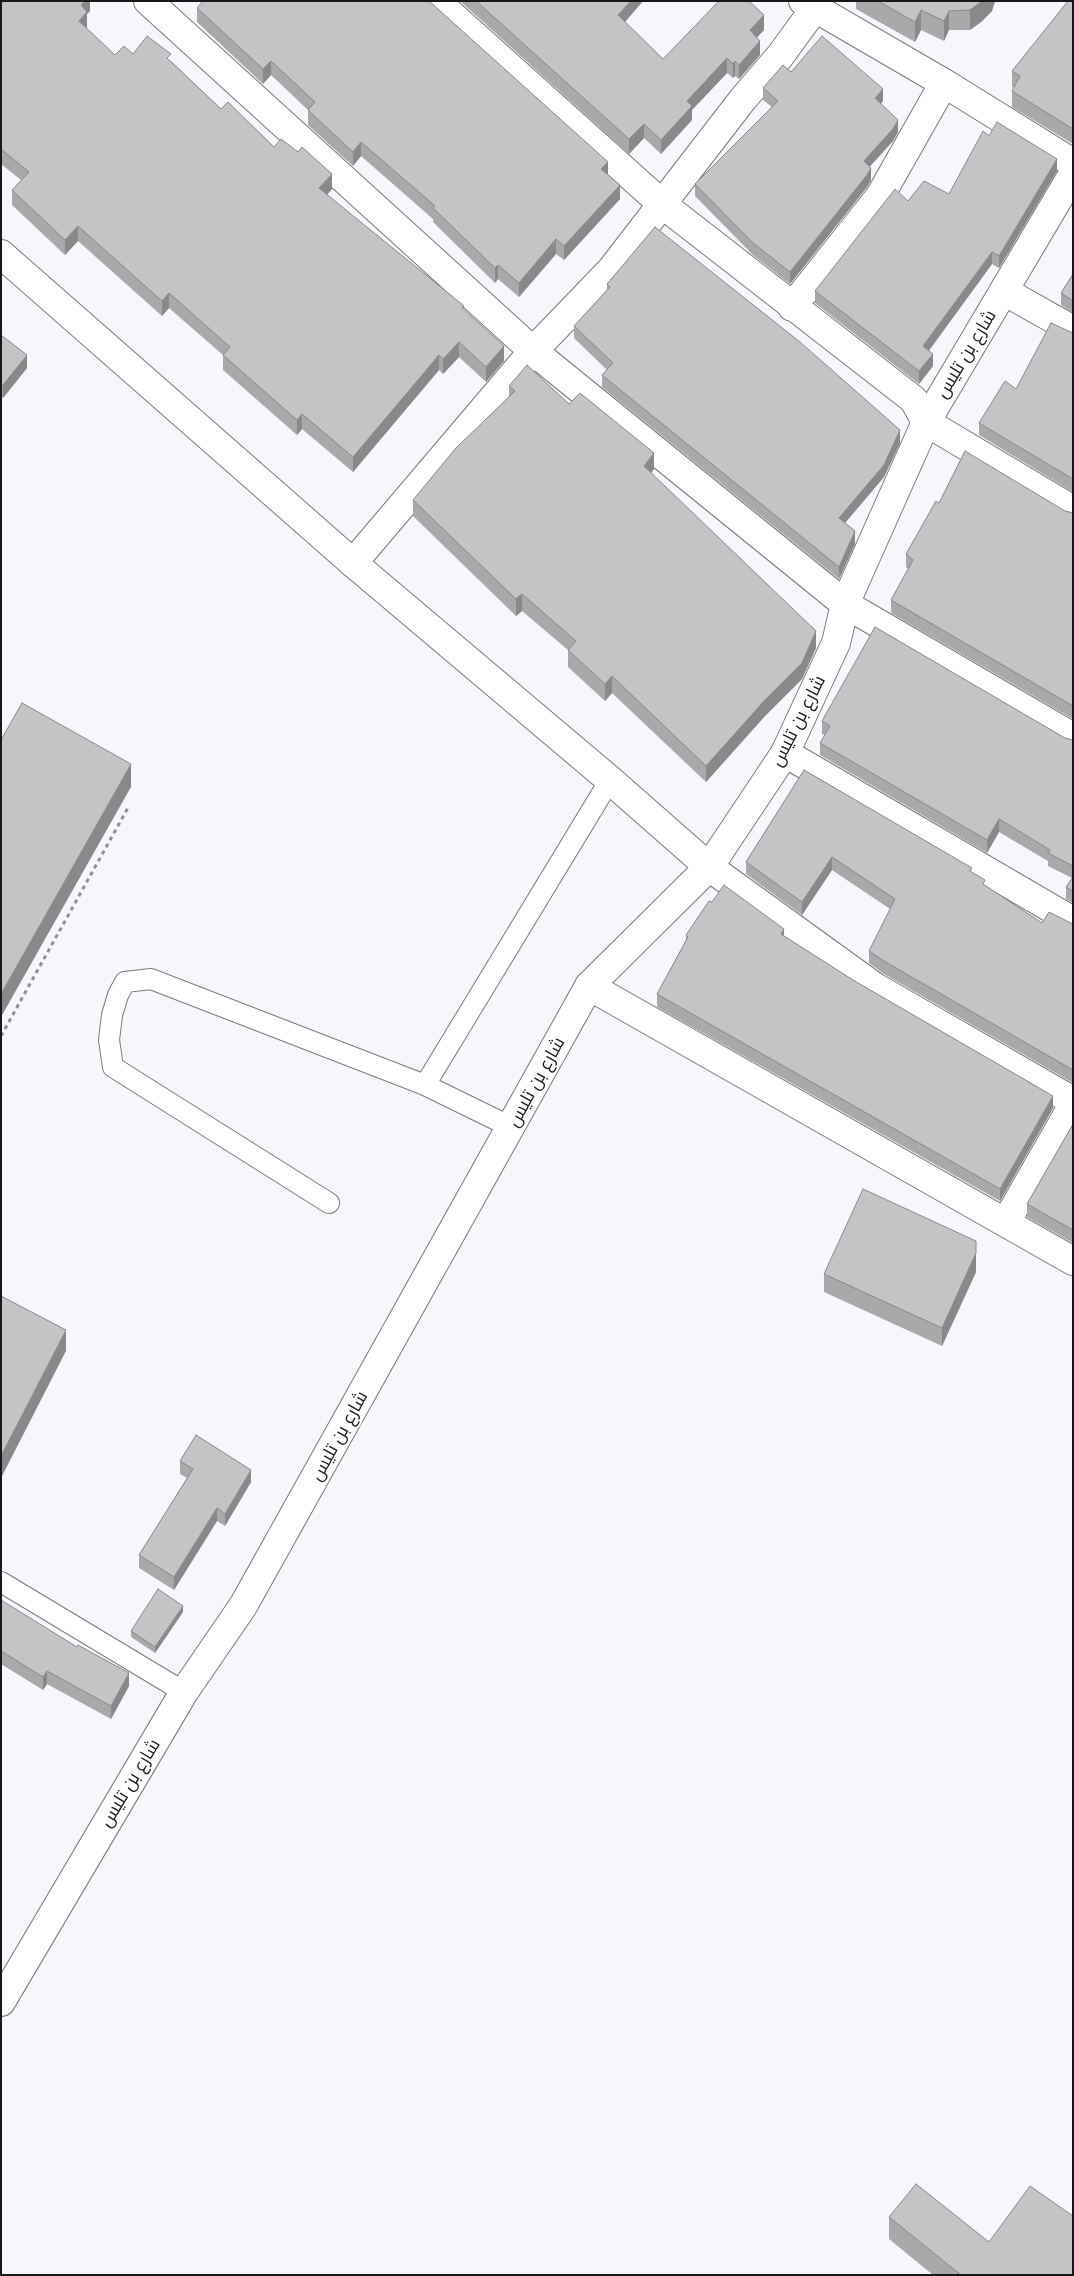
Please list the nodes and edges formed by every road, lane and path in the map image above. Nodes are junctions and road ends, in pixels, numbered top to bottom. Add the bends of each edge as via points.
1 (148, 1) edge
2 (436, 1) edge
3 (809, 5) edge
4 (944, 83) junction
5 (1073, 163) edge
6 (1073, 174) edge
7 (662, 204) junction
8 (1, 254) edge
9 (1004, 291) junction
10 (792, 307) junction
11 (1073, 330) edge
12 (533, 351) junction
13 (926, 422) junction
14 (1073, 510) edge
15 (353, 563) junction
16 (845, 604) junction
17 (1073, 737) edge
18 (785, 753) junction
19 (610, 780) junction
20 (129, 806) dead end
21 (709, 867) junction
22 (1073, 921) edge
23 (589, 986) junction
24 (1, 1036) edge
25 (425, 1085) junction
26 (1073, 1103) edge
27 (511, 1127) junction
28 (329, 1203) dead end
29 (1006, 1222) junction
30 (1073, 1261) edge
31 (1, 1582) edge
32 (184, 1692) junction
33 (1, 2002) edge

1 - 12 street
2 - 7 street
3 - 4 street
3 - 7 street via 780,56
4 - 5 street
4 - 10 street via 880,196
6 - 9 street, شارع بن تليس
7 - 10 street
7 - 12 street via 611,270
8 - 15 street
9 - 11 street
9 - 13 street, شارع بن تليس
10 - 13 street via 914,400
12 - 15 street
12 - 16 street
13 - 14 street
13 - 16 street, شارع بن تليس
15 - 19 street
16 - 17 street
16 - 18 street, شارع بن تليس via 836,643
18 - 21 street, شارع بن تليس
18 - 22 street
19 - 21 street
19 - 25 lane
20 - 24 path
21 - 23 street, شارع بن تليس
21 - 26 street via 875,987
23 - 27 street, شارع بن تليس
23 - 29 street
25 - 27 lane
25 - 28 lane via 151,979 125,982 112,1015 109,1040 113,1067
26 - 29 street
27 - 32 street, شارع بن تليس via 243,1606
29 - 30 street
31 - 32 lane
32 - 33 street, شارع بن تليس

